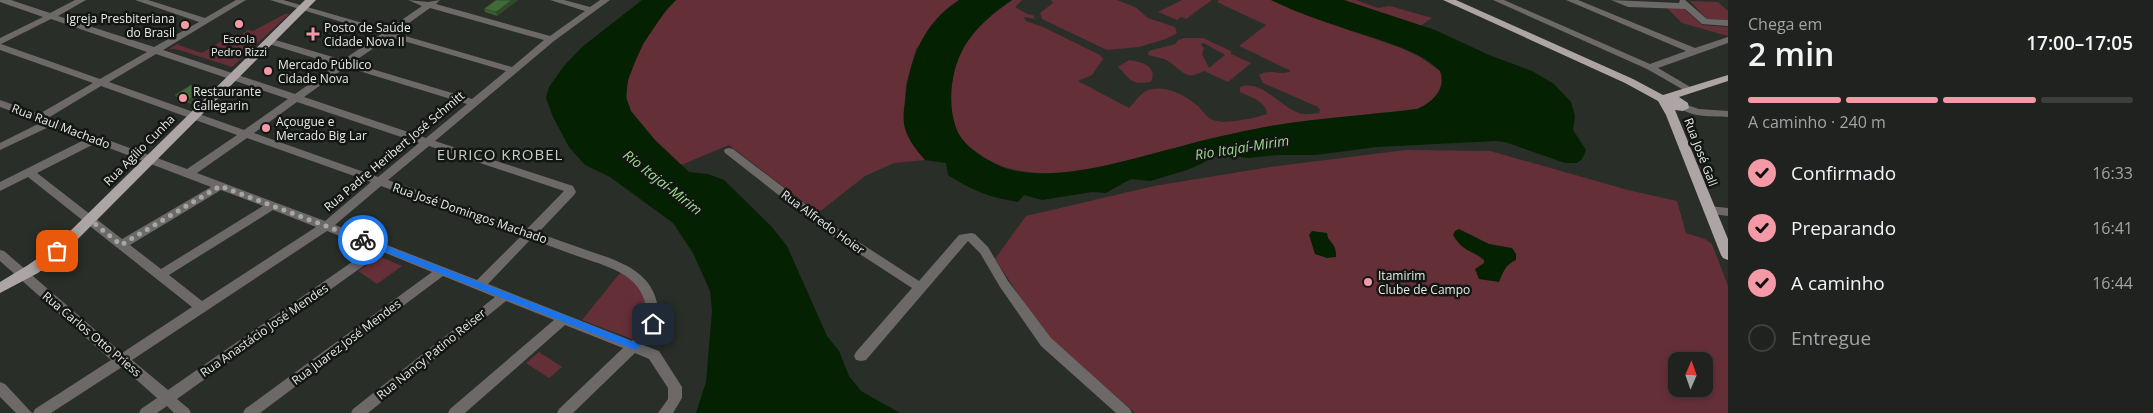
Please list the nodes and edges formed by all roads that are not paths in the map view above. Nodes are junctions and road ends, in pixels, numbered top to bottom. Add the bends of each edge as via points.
1 (2, 0) edge
2 (82, 0) edge
3 (139, 0) edge
4 (242, 0) edge
5 (274, 0) edge
6 (412, 0) edge
7 (554, 0) edge
8 (606, 0) edge
9 (1448, 0) edge
10 (1497, 0) edge
11 (1570, 0) edge
12 (1615, 0) edge
13 (432, 2) edge
14 (1685, 3) edge
15 (307, 4) edge
16 (592, 10) junction
17 (51, 16) junction
18 (206, 21) junction
19 (1728, 23) edge
20 (389, 33) junction
21 (551, 39) junction
22 (1728, 40) edge
23 (269, 41) junction
24 (0, 42) edge
25 (0, 47) edge
26 (155, 51) junction
27 (1694, 51) junction
28 (345, 64) junction
29 (1650, 67) junction
30 (512, 70) junction
31 (232, 77) junction
32 (1728, 78) edge
33 (101, 83) junction
34 (296, 98) junction
35 (1675, 102) junction
36 (474, 103) junction
37 (3, 106) edge
38 (1728, 114) edge
39 (192, 115) junction
40 (45, 120) junction
41 (246, 134) junction
42 (95, 139) junction
43 (427, 142) junction
44 (0, 147) edge
45 (729, 151) dead end
46 (148, 159) junction
47 (29, 172) junction
48 (188, 174) junction
49 (379, 181) junction
50 (220, 186) junction
51 (0, 187) edge
52 (272, 206) junction
53 (1709, 210) junction
54 (1728, 212) edge
55 (89, 219) junction
56 (326, 226) junction
57 (529, 234) junction
58 (121, 245) junction
59 (382, 247) junction
60 (0, 254) edge
61 (1728, 255) edge
62 (441, 271) junction
63 (23, 275) junction
64 (160, 275) junction
65 (479, 286) junction
66 (0, 288) edge
67 (921, 288) junction
68 (504, 296) junction
69 (202, 308) junction
70 (564, 319) junction
71 (635, 346) junction
72 (861, 356) dead end
73 (122, 359) junction
74 (0, 388) edge
75 (167, 398) junction
76 (25, 413) edge
77 (40, 413) edge
78 (146, 413) edge
79 (184, 413) edge
80 (250, 413) edge
81 (358, 413) edge
82 (455, 413) edge
83 (564, 413) edge
84 (665, 413) edge
85 (1125, 413) edge

1 - 17 street
2 - 17 street
3 - 18 street
4 - 18 street
5 - 15 street
6 - 13 street
7 - 16 street
8 - 16 street, Rua Padre Heribert José Schmitt
9 - 35 main road
10 - 29 street
11 - 27 street
12 - 14 street via 1628,4
13 - 20 street
13 - 21 street
14 - 19 street via 1705,22
15 - 20 street
15 - 23 main road, Rua Agílio Cunha
16 - 21 street, Rua Padre Heribert José Schmitt
17 - 24 street
17 - 26 street
18 - 26 street
20 - 28 street
20 - 30 street
21 - 30 street, Rua Padre Heribert José Schmitt
22 - 27 street
23 - 28 street
23 - 31 main road, Rua Agílio Cunha
25 - 33 street, Rua José Domingos Machado
26 - 31 street
26 - 33 street
27 - 29 street
28 - 34 street
28 - 36 street
29 - 35 street
30 - 36 street, Rua Padre Heribert José Schmitt
31 - 34 street
31 - 39 main road, Rua Agílio Cunha
32 - 35 main road
33 - 39 street, Rua José Domingos Machado
33 - 40 street
34 - 41 street
34 - 43 street
35 - 38 street via 1698,112
35 - 53 main road, Rua José Gall
36 - 43 street, Rua Padre Heribert José Schmitt
37 - 40 street, Rua Raul Machado
39 - 41 street, Rua José Domingos Machado
39 - 46 main road, Rua Agílio Cunha
40 - 42 street, Rua Raul Machado
40 - 44 street
41 - 48 street
41 - 49 street, Rua José Domingos Machado
42 - 46 street, Rua Raul Machado
42 - 47 street
43 - 49 street, Rua Padre Heribert José Schmitt
43 - 57 street via 568,189 570,192
45 - 67 street, Rua Alfredo Hoier via 830,229
46 - 48 street, Rua Raul Machado
46 - 55 main road, Rua Agílio Cunha
47 - 51 street
47 - 55 street
48 - 50 street, Rua Raul Machado
49 - 56 street, Rua Padre Heribert José Schmitt
49 - 57 street, Rua José Domingos Machado
50 - 52 street, Rua Raul Machado
50 - 58 street
52 - 56 street, Rua Raul Machado
52 - 64 street
53 - 54 street
53 - 61 main road, Rua José Gall
55 - 58 street
55 - 63 main road, Rua Agílio Cunha via 57,251
56 - 59 street, Rua Raul Machado
56 - 69 street, Rua Padre Heribert José Schmitt
57 - 65 street
57 - 71 street, Rua José Domingos Machado via 622,267 641,282 650,298 653,324
58 - 64 street
59 - 62 street, Rua Raul Machado
59 - 75 street, Rua Anastácio José Mendes
60 - 63 street, Rua Carlos Otto Priess
62 - 65 street, Rua Raul Machado
62 - 80 street, Rua Juarez José Mendes
63 - 66 main road, Rua Agílio Cunha
63 - 73 street, Rua Carlos Otto Priess
64 - 69 street
65 - 68 street, Rua Raul Machado
67 - 72 street
67 - 85 street via 963,238 971,238 984,250 1046,342
68 - 70 street, Rua Raul Machado
68 - 81 street, Rua Nancy Patino Reiser
69 - 73 street, Rua Padre Heribert José Schmitt
70 - 71 street, Rua Raul Machado
70 - 82 street
71 - 83 street, Rua José Domingos Machado
71 - 84 street, Rua Raul Machado via 654,355 675,388 676,399
73 - 75 street, Rua Carlos Otto Priess
73 - 77 street, Rua Padre Heribert José Schmitt
74 - 76 street
75 - 78 street, Rua Anastácio José Mendes
75 - 79 street, Rua Carlos Otto Priess

